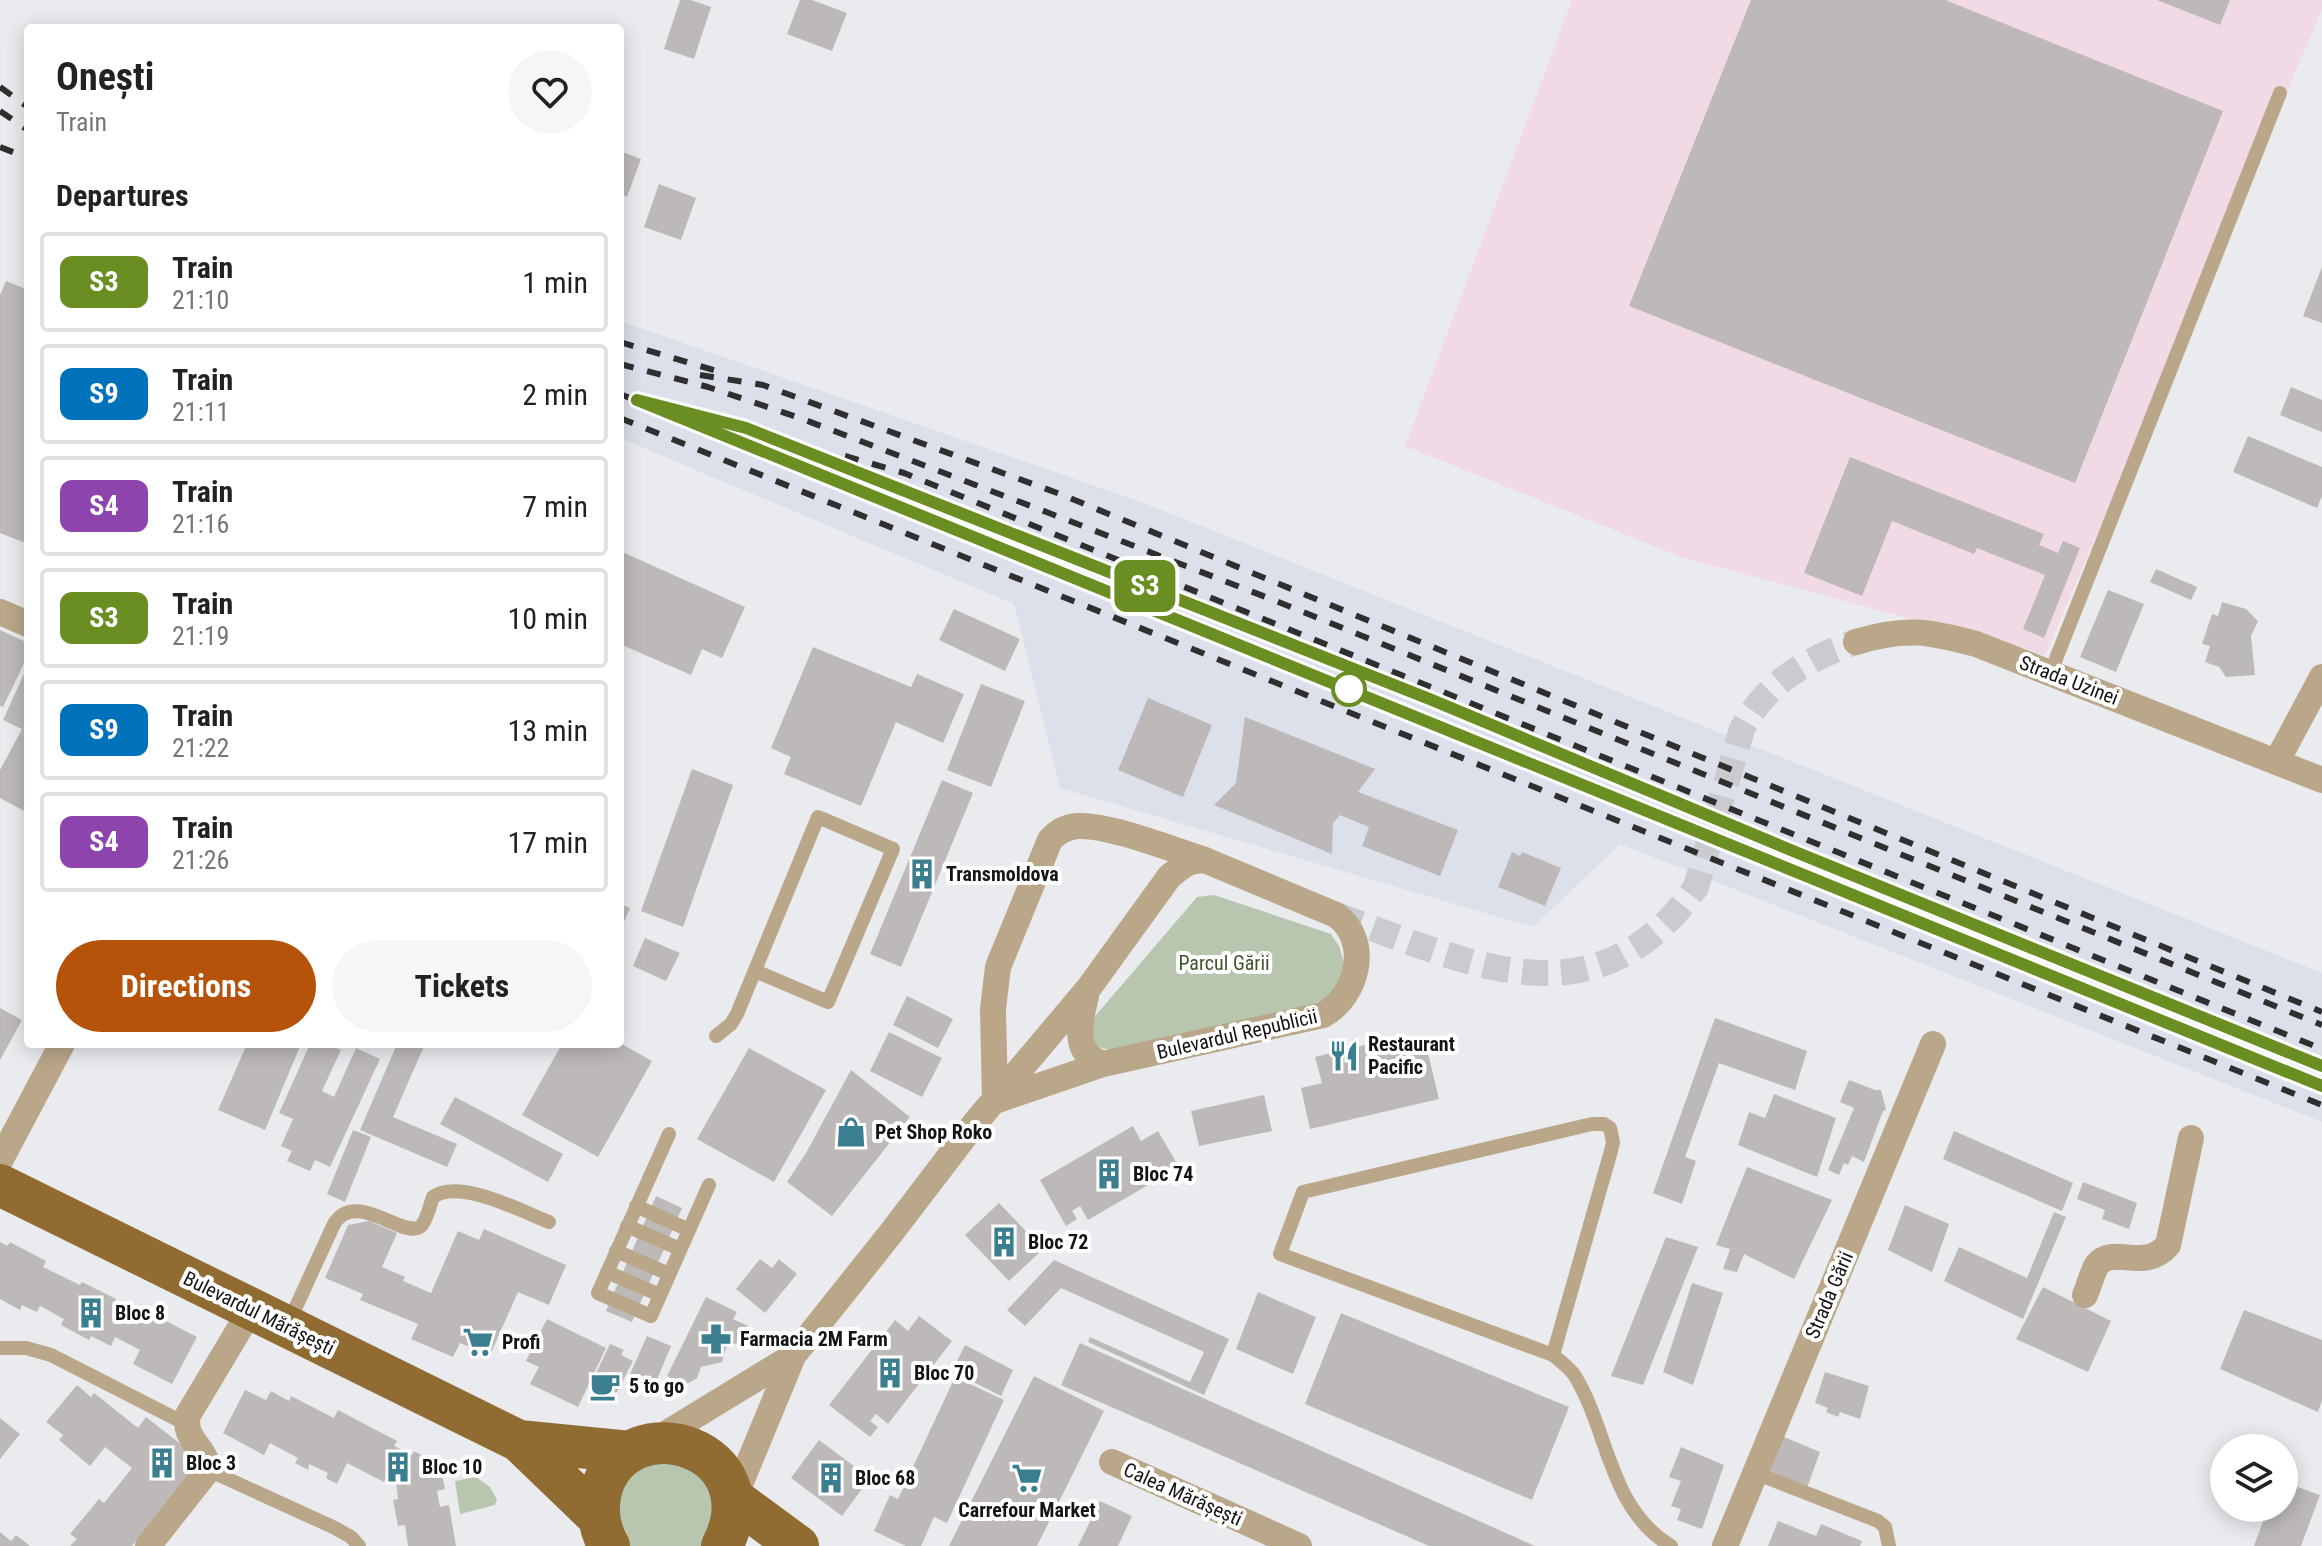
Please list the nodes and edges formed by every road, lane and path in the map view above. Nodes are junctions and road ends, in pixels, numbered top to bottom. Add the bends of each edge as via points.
1 (2280, 93) dead end
2 (0, 612) edge
3 (24, 622) edge
4 (1856, 642) tunnel mouth
5 (2050, 674) junction
6 (2322, 677) edge
7 (2277, 761) junction
8 (2322, 780) edge
9 (1207, 861) junction
10 (755, 971) junction
11 (1088, 989) junction
12 (716, 1036) dead end
13 (1933, 1044) dead end
14 (60, 1048) edge
15 (1103, 1064) junction
16 (995, 1101) junction
17 (669, 1134) dead end
18 (2191, 1138) dead end
19 (0, 1161) edge
20 (0, 1185) edge
21 (709, 1185) dead end
22 (636, 1206) junction
23 (549, 1222) dead end
24 (627, 1226) junction
25 (689, 1230) junction
26 (680, 1249) junction
27 (616, 1251) junction
28 (607, 1272) junction
29 (669, 1274) junction
30 (660, 1295) junction
31 (2085, 1295) dead end
32 (269, 1317) junction
33 (0, 1348) edge
34 (1553, 1355) junction
35 (793, 1356) junction
36 (186, 1424) junction
37 (519, 1441) junction
38 (639, 1448) junction
39 (1112, 1462) dead end
40 (208, 1470) junction
41 (1755, 1473) junction
42 (734, 1499) junction
43 (602, 1536) edge
44 (148, 1546) edge
45 (359, 1546) edge
46 (722, 1546) edge
47 (798, 1546) edge
48 (1299, 1546) edge
49 (1671, 1546) edge
50 (1725, 1546) edge
51 (1889, 1546) edge

1 - 5 lane
2 - 3 street
4 - 5 street, Strada Uzinei via 1882,634 1932,632
5 - 7 street, Strada Uzinei
6 - 7 street
7 - 8 street, Strada Uzinei
9 - 11 street via 1191,861 1169,877
9 - 15 street, Bulevardul Republicii via 1343,920 1356,956 1348,994 1323,1015
9 - 16 street, Bulevardul Republicii via 1104,829 1077,826 1050,840 998,967 993,1009
10 - 10 lane via 818,817 893,849 828,1002
10 - 12 lane via 735,1019
11 - 15 street via 1080,1039 1089,1056
11 - 16 street
13 - 41 street, Strada Gării
14 - 19 street
15 - 16 street, Bulevardul Republicii
16 - 35 street
17 - 22 lane
18 - 31 street via 2168,1245 2151,1259 2108,1257 2098,1264
20 - 32 main road, Bulevardul Mărășești
21 - 25 lane
22 - 24 lane
22 - 25 lane
23 - 32 lane via 455,1191 433,1197 419,1228 377,1214 343,1215
24 - 26 lane
24 - 27 lane
25 - 26 lane
26 - 29 lane
27 - 28 lane
27 - 29 lane
28 - 30 lane
28 - 30 lane via 598,1293 624,1305 651,1316
29 - 30 lane
32 - 36 street
32 - 37 main road, Bulevardul Mărășești
33 - 36 lane via 51,1355
34 - 34 lane via 1280,1254 1303,1192 1604,1124 1613,1142
34 - 49 lane via 1574,1373 1618,1486 1641,1519
35 - 38 street
35 - 42 street
36 - 40 street
37 - 38 main road, Bulevardul Mărășești
37 - 43 main road, Bulevardul Mărășești
38 - 42 main road, Bulevardul Mărășești via 667,1442 704,1454 727,1480
38 - 43 main road via 615,1465 605,1480 599,1498
39 - 48 street, Calea Mărășești
40 - 44 street
40 - 45 lane via 333,1527
41 - 50 street, Strada Gării
41 - 51 lane via 1878,1521
42 - 46 main road
42 - 47 main road

